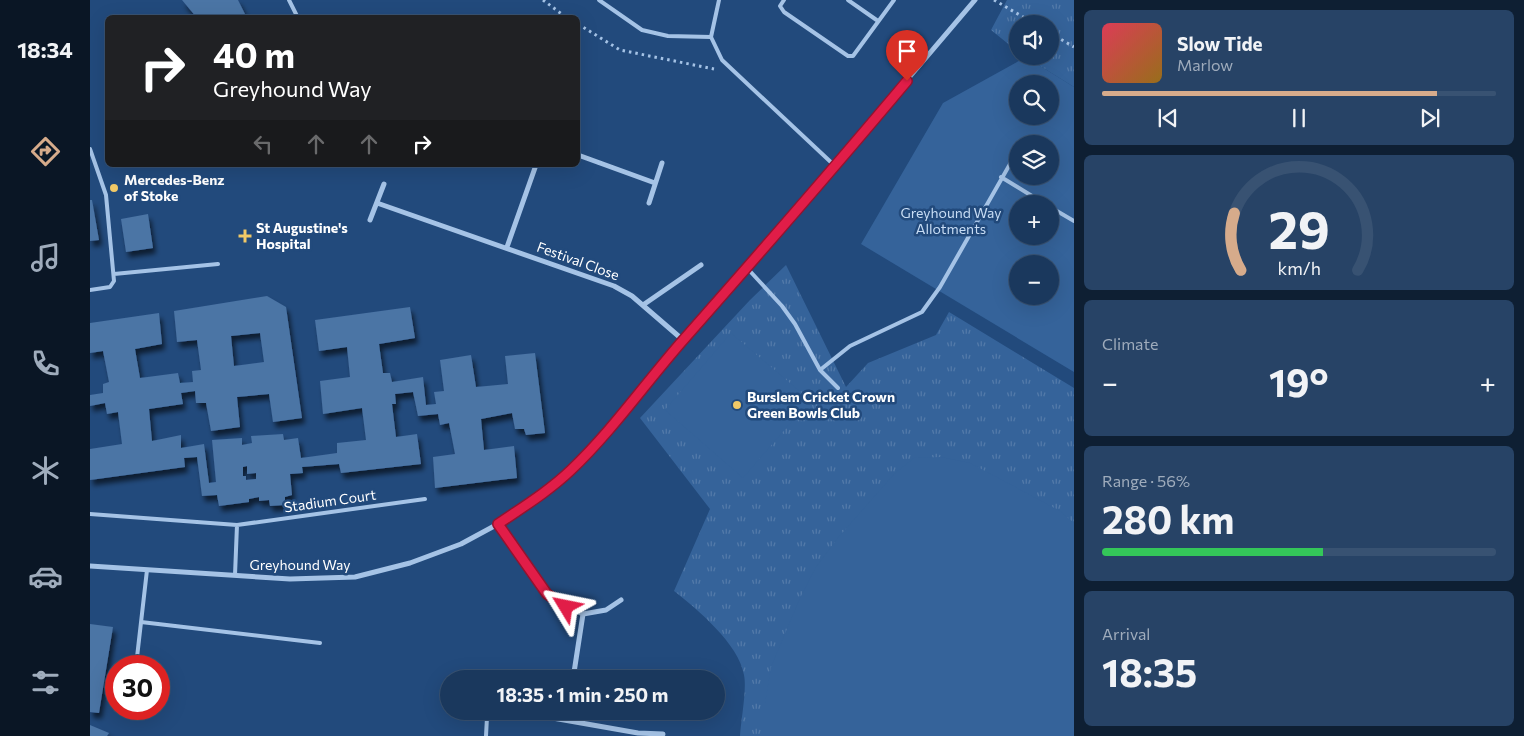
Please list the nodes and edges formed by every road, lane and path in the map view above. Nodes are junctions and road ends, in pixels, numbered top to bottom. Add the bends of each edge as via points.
1 (289, 0) edge
2 (543, 0) edge
3 (599, 0) edge
4 (719, 0) edge
5 (784, 0) edge
6 (848, 0) edge
7 (894, 0) edge
8 (975, 0) edge
9 (994, 0) edge
10 (296, 15) edge
11 (563, 15) edge
12 (1020, 15) edge
13 (878, 21) junction
14 (580, 25) edge
15 (711, 38) junction
16 (1059, 38) edge
17 (1074, 46) edge
18 (721, 76) dead end
19 (90, 149) edge
20 (580, 156) edge
21 (662, 163) dead end
22 (1009, 164) edge
23 (835, 166) junction
24 (535, 167) edge
25 (1001, 177) junction
26 (656, 183) junction
27 (384, 184) dead end
28 (1030, 195) edge
29 (377, 203) junction
30 (649, 203) dead end
31 (1059, 212) edge
32 (370, 220) dead end
33 (1074, 221) edge
34 (507, 248) junction
35 (218, 264) dead end
36 (701, 265) dead end
37 (748, 269) junction
38 (114, 274) junction
39 (90, 290) edge
40 (643, 305) junction
41 (683, 340) junction
42 (820, 370) junction
43 (838, 388) dead end
44 (425, 499) dead end
45 (90, 514) edge
46 (498, 524) junction
47 (237, 525) junction
48 (90, 565) edge
49 (147, 570) junction
50 (235, 575) junction
51 (621, 600) dead end
52 (583, 614) junction
53 (141, 622) junction
54 (320, 643) dead end
55 (137, 655) edge
56 (574, 670) edge
57 (487, 720) edge
58 (570, 720) edge
59 (663, 734) dead end
60 (638, 735) edge
61 (486, 736) edge

1 - 10 lane
2 - 11 path
3 - 15 lane via 642,30 668,36
4 - 15 lane
5 - 13 lane via 780,6 784,12 848,56 853,56
6 - 13 lane
7 - 13 lane
8 - 23 street, Greyhound Way
9 - 12 path
14 - 18 path via 620,50 714,69
15 - 23 lane via 722,60
16 - 17 path
19 - 38 lane via 106,195
20 - 26 street
21 - 26 street
22 - 25 lane
23 - 37 street, Greyhound Way
24 - 34 street
25 - 28 lane
25 - 42 lane via 922,312 850,346
26 - 30 street
27 - 29 street
29 - 32 street
29 - 34 street, Festival Close
31 - 33 lane
34 - 40 street, Festival Close via 614,286
35 - 38 lane
36 - 40 street
37 - 41 street, Greyhound Way
37 - 42 lane via 791,318
38 - 39 lane via 110,287
40 - 41 street, Festival Close
41 - 46 street, Greyhound Way via 610,429 571,470 534,501
42 - 43 lane
44 - 47 lane, Stadium Court
45 - 47 lane, Stadium Court
46 - 50 street, Greyhound Way via 461,544 410,564 355,577 290,579
46 - 52 street via 547,594
47 - 50 lane
48 - 49 street, Greyhound Way
49 - 50 street, Greyhound Way
49 - 53 lane
51 - 52 street via 606,610
52 - 56 street
53 - 54 lane
53 - 55 lane
57 - 61 lane
58 - 60 street
59 - 60 street

